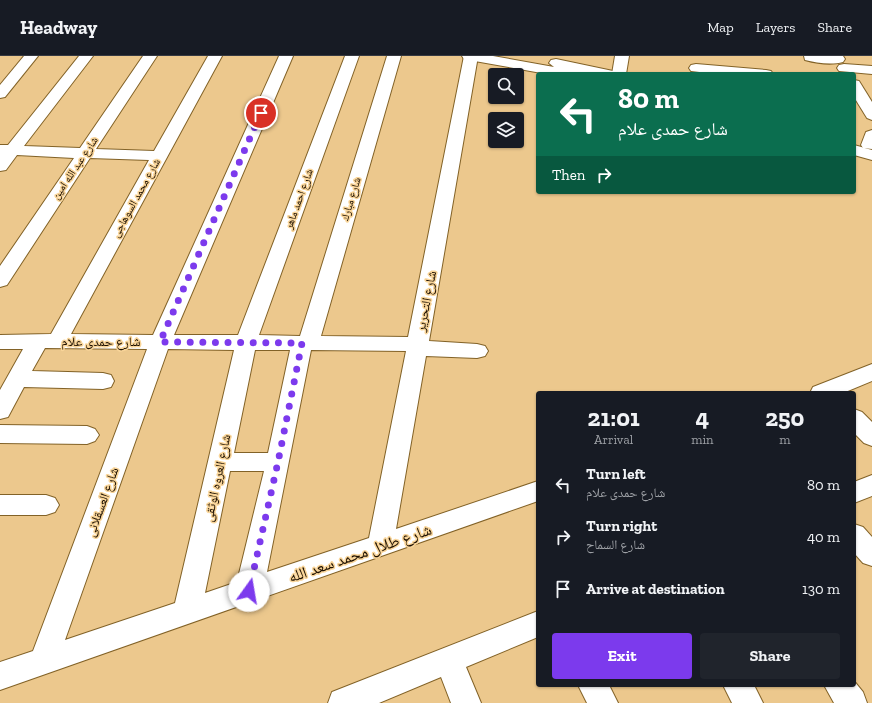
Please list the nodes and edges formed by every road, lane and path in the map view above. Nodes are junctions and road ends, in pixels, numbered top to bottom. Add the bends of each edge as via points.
1 (32, 56) edge
2 (86, 56) edge
3 (150, 56) edge
4 (216, 56) edge
5 (286, 56) edge
6 (352, 56) edge
7 (394, 56) edge
8 (471, 56) edge
9 (522, 56) edge
10 (622, 56) edge
11 (810, 60) edge
12 (842, 64) edge
13 (695, 66) edge
14 (872, 70) edge
15 (560, 72) edge
16 (598, 72) edge
17 (619, 72) edge
18 (748, 72) edge
19 (861, 89) edge
20 (0, 94) edge
21 (872, 115) edge
22 (6, 151) edge
23 (85, 153) junction
24 (160, 156) junction
25 (0, 166) edge
26 (0, 281) edge
27 (48, 341) junction
28 (0, 342) edge
29 (160, 342) junction
30 (246, 342) junction
31 (305, 343) junction
32 (418, 346) junction
33 (477, 351) dead end
34 (872, 372) edge
35 (18, 379) junction
36 (103, 381) dead end
37 (828, 391) edge
38 (0, 412) edge
39 (856, 420) edge
40 (0, 434) edge
41 (87, 434) dead end
42 (872, 437) edge
43 (221, 462) junction
44 (278, 462) junction
45 (872, 485) edge
46 (536, 492) edge
47 (856, 492) edge
48 (0, 505) edge
49 (46, 506) dead end
50 (856, 537) edge
51 (380, 546) junction
52 (872, 555) edge
53 (249, 591) junction
54 (187, 613) junction
55 (536, 625) edge
56 (449, 660) junction
57 (43, 662) junction
58 (0, 676) edge
59 (594, 687) edge
60 (739, 687) edge
61 (840, 687) edge
62 (344, 703) edge
63 (466, 703) edge
64 (603, 703) edge
65 (748, 703) edge
66 (852, 703) edge

1 - 20 street
2 - 22 street
3 - 23 street, شارع عبد الله امين
4 - 24 street, شارع محمد السوهاجى
5 - 29 street, شارع العسقلانى
6 - 30 street, شارع احمد ماهر
7 - 31 street, شارع مبارك
8 - 15 street
8 - 32 street, شارع التحرير
9 - 16 street
10 - 17 street
11 - 12 street
12 - 14 street
13 - 18 street
19 - 21 street
22 - 23 street
22 - 25 street
23 - 24 street
23 - 26 street, شارع عبد الله امين
24 - 27 street, شارع محمد السوهاجى
27 - 28 street, شارع حمدى علام
27 - 29 street, شارع حمدى علام
27 - 35 street, شارع محمد السوهاجى
29 - 30 street, شارع حمدى علام
29 - 57 street, شارع العسقلانى
30 - 31 street, شارع حمدى علام
30 - 43 street, شارع العروه الوثقى
31 - 32 street, شارع حمدى علام
31 - 44 street, شارع مبارك
32 - 33 street, شارع حمدى علام
32 - 51 street, شارع التحرير
34 - 37 street
35 - 36 street
35 - 38 street, شارع محمد السوهاجى
39 - 42 street
40 - 41 street
43 - 44 street
43 - 54 street, شارع العروه الوثقى
44 - 53 street, شارع مبارك
45 - 47 street
46 - 51 street, شارع طلال محمد سعد الله
48 - 49 street
50 - 52 street
51 - 53 street, شارع طلال محمد سعد الله
53 - 54 street, شارع طلال محمد سعد الله
54 - 57 street, شارع طلال محمد سعد الله
55 - 56 street
56 - 62 street
56 - 63 street
57 - 58 street, شارع طلال محمد سعد الله
59 - 64 street
60 - 65 street
61 - 66 street

